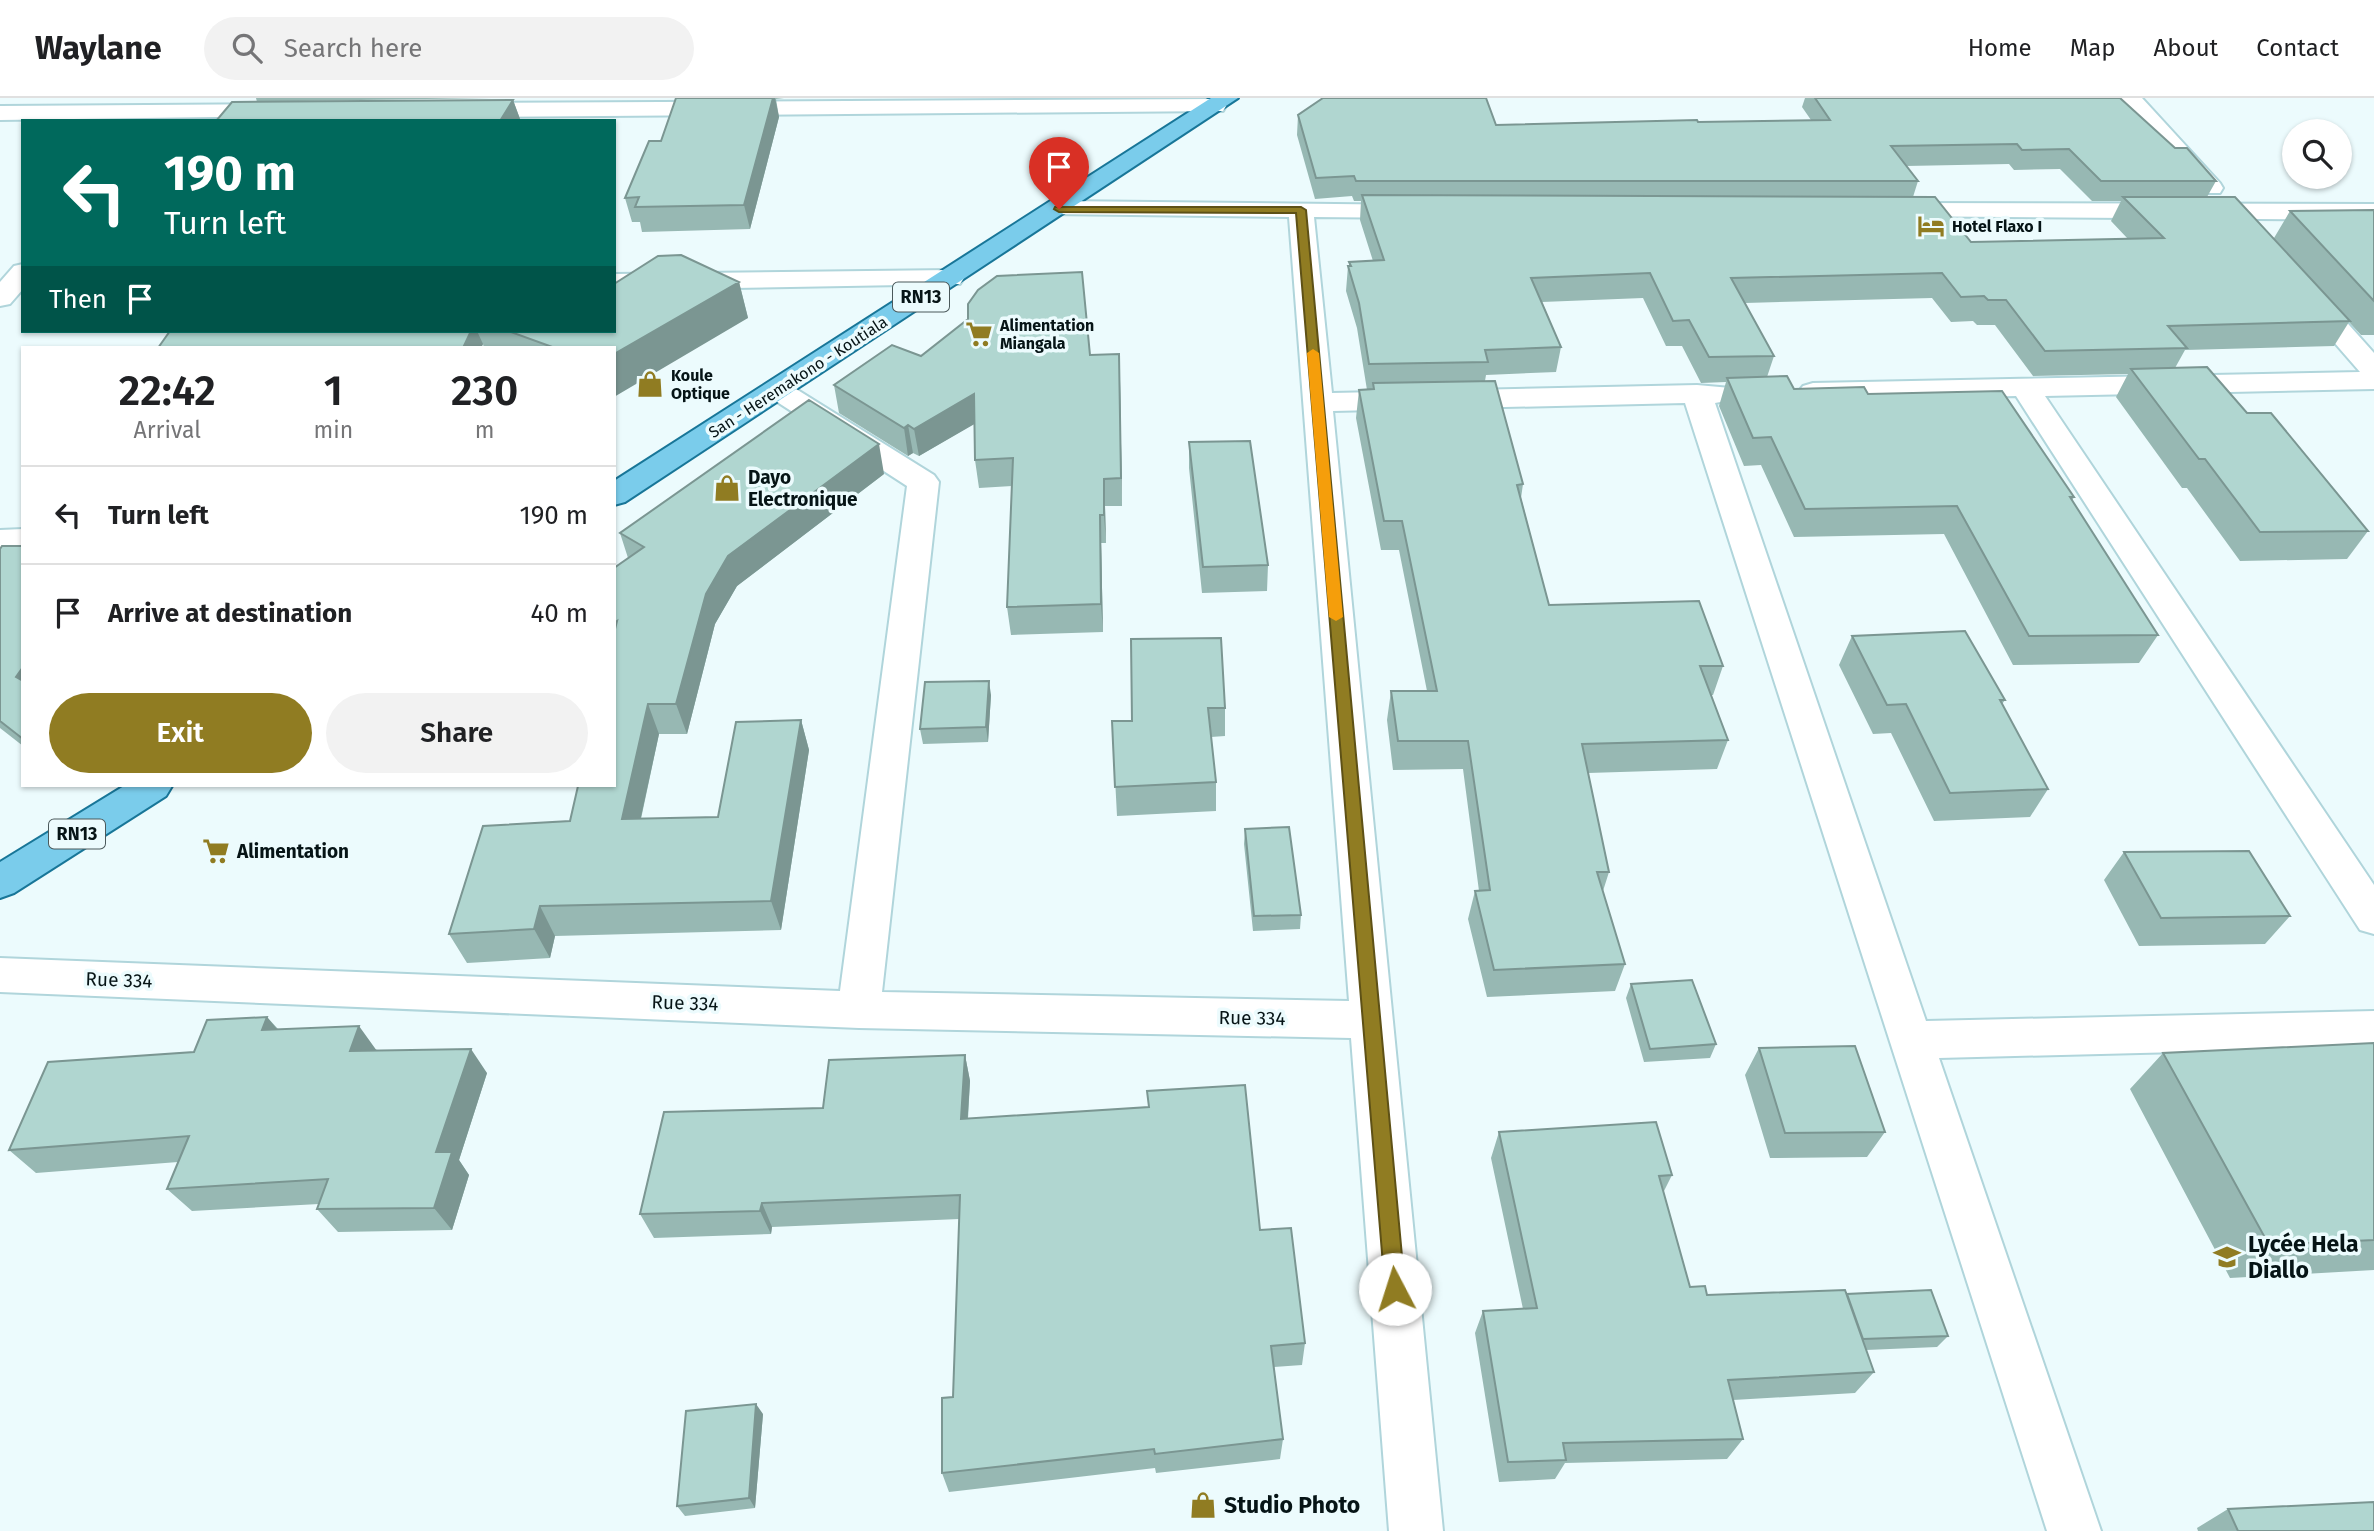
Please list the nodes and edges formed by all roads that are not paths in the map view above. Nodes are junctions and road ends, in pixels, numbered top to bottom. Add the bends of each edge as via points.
1 (2130, 98) edge
2 (1221, 102) edge
3 (169, 110) edge
4 (447, 110) edge
5 (293, 111) edge
6 (0, 113) edge
7 (1059, 209) junction
8 (1301, 210) junction
9 (1440, 210) edge
10 (1871, 211) edge
11 (2233, 212) junction
12 (2374, 212) edge
13 (2250, 232) edge
14 (951, 278) junction
15 (2295, 281) edge
16 (616, 282) edge
17 (2374, 370) edge
18 (2374, 380) edge
19 (2025, 388) junction
20 (778, 390) junction
21 (1697, 394) junction
22 (1317, 402) junction
23 (616, 494) edge
24 (21, 539) edge
25 (0, 540) edge
26 (151, 787) edge
27 (0, 882) edge
28 (2374, 918) edge
29 (0, 975) edge
30 (859, 1010) junction
31 (1371, 1020) junction
32 (2374, 1029) edge
33 (1912, 1040) junction
34 (1416, 1531) edge
35 (2074, 1531) edge

1 - 11 street
2 - 4 street
2 - 7 main road, San - Heremakono - Koutiala / RN13
3 - 5 street
3 - 6 street
7 - 8 street
7 - 14 main road, San - Heremakono - Koutiala / RN13
8 - 9 street
8 - 22 street
10 - 11 street
11 - 12 street
11 - 13 street
14 - 16 street
14 - 20 main road, San - Heremakono - Koutiala / RN13
15 - 17 street
18 - 19 street
19 - 21 street
19 - 28 street
20 - 23 main road, San - Heremakono - Koutiala / RN13
20 - 30 street via 923,482
21 - 22 street
21 - 33 street
22 - 31 street
24 - 25 street
26 - 27 main road, RN13
29 - 30 street, Rue 334
30 - 31 street, Rue 334
31 - 34 street
32 - 33 street
33 - 35 street

